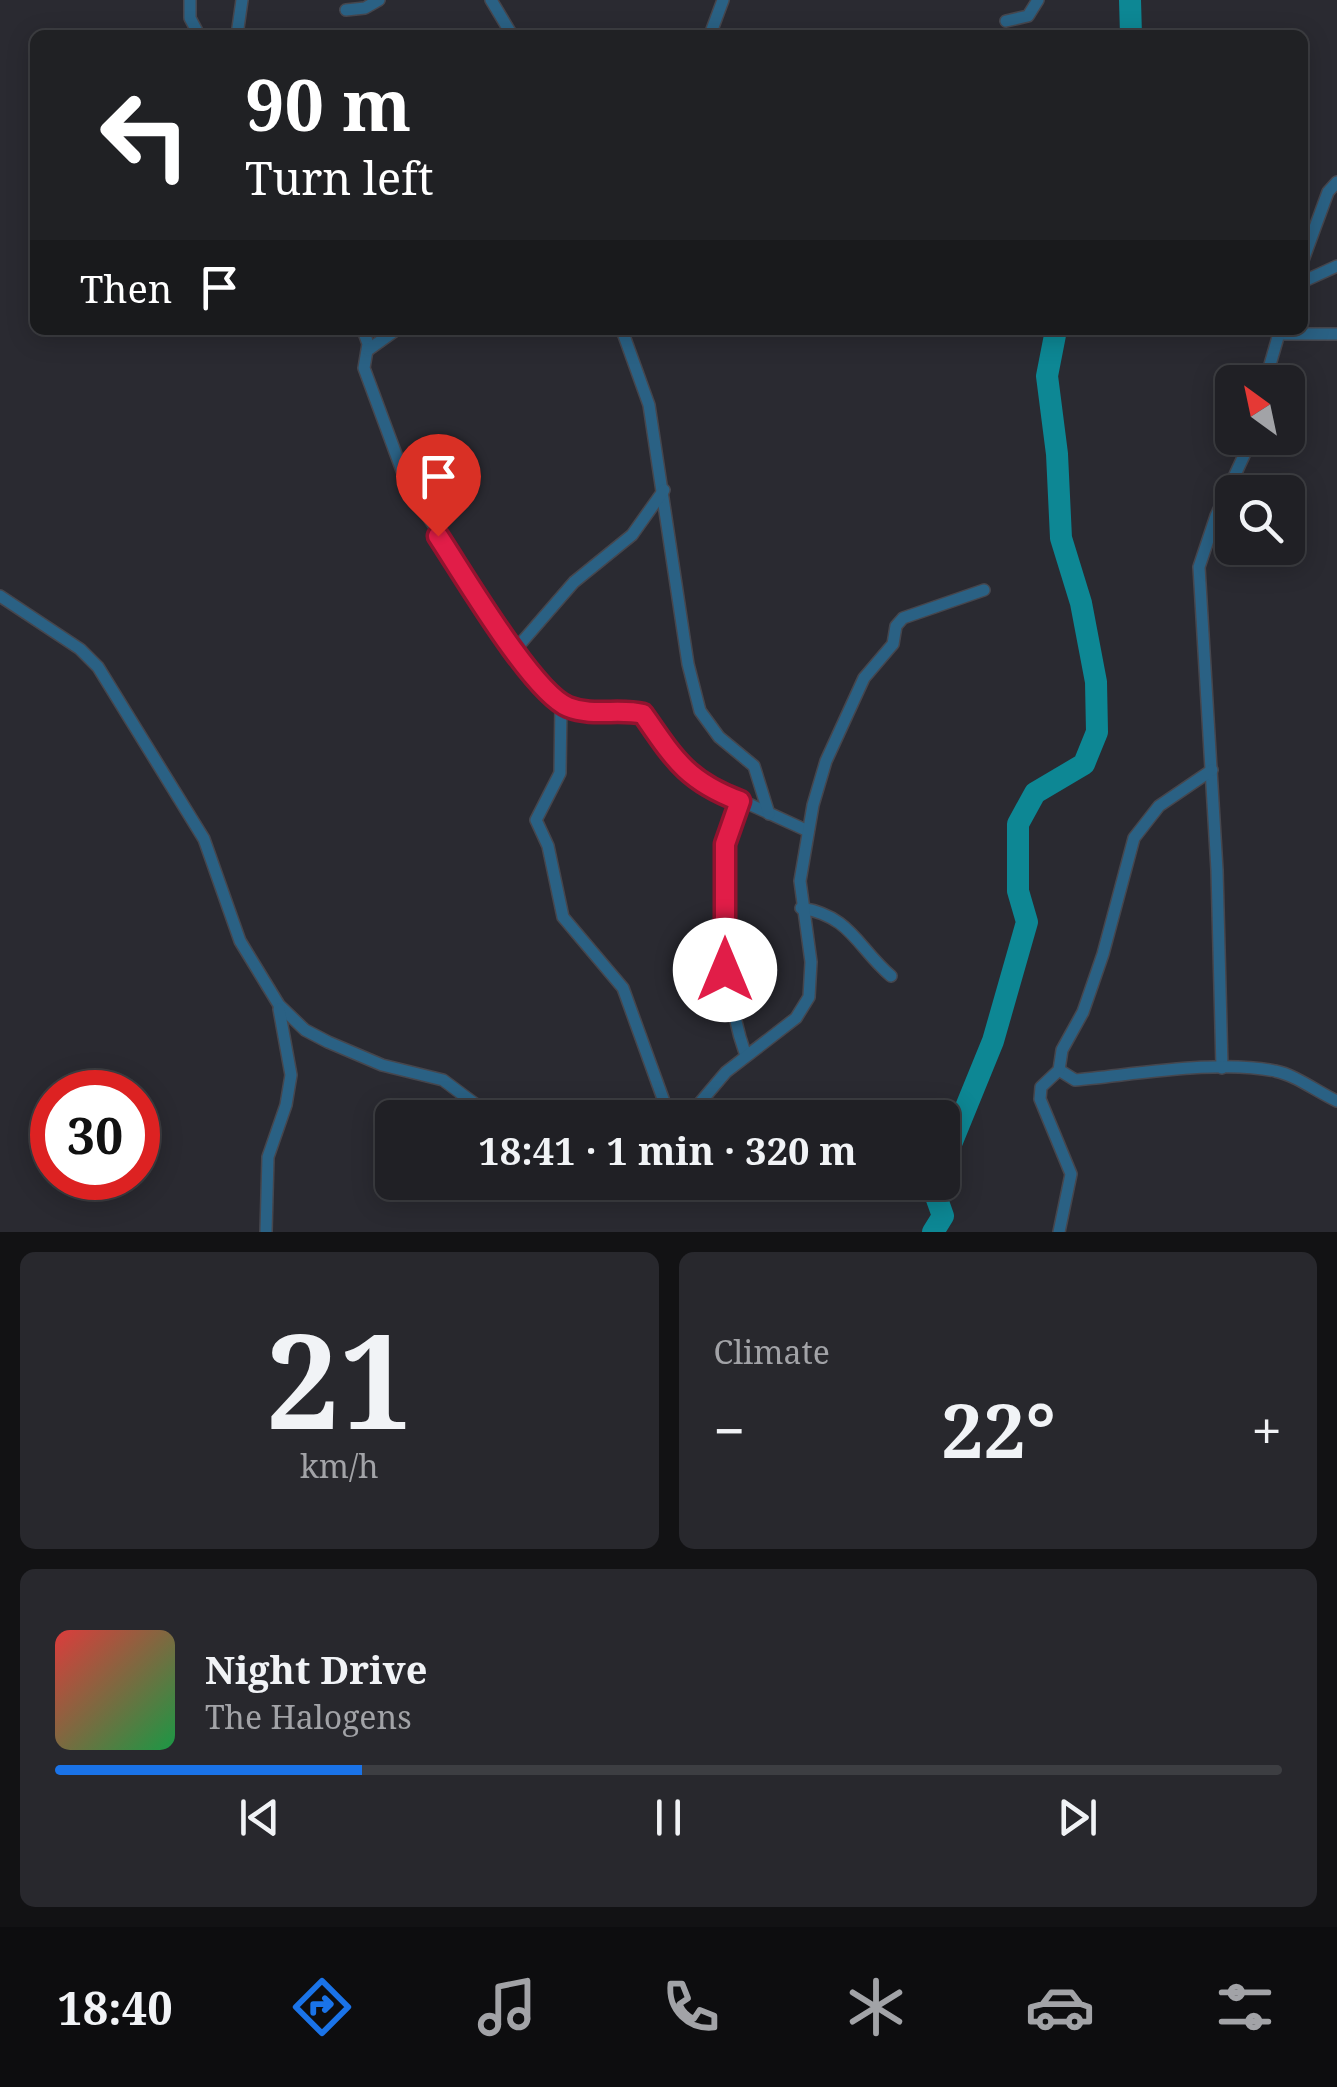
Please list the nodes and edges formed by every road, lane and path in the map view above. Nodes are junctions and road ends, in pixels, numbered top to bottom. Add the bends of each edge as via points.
1 (190, 0) edge
2 (242, 0) edge
3 (378, 0) edge
4 (491, 0) edge
5 (723, 0) edge
6 (1038, 0) edge
7 (346, 10) dead end
8 (1006, 22) dead end
9 (196, 30) edge
10 (238, 30) edge
11 (509, 30) edge
12 (712, 30) edge
13 (1337, 182) edge
14 (1308, 247) edge
15 (1337, 266) edge
16 (1308, 279) edge
17 (1308, 333) edge
18 (1337, 334) edge
19 (364, 335) edge
20 (389, 335) edge
21 (624, 335) edge
22 (1278, 335) edge
23 (368, 350) junction
24 (1270, 365) edge
25 (1244, 455) edge
26 (664, 490) junction
27 (984, 590) dead end
28 (0, 596) edge
29 (515, 650) junction
30 (561, 704) junction
31 (1212, 770) junction
32 (740, 801) junction
33 (769, 814) junction
34 (808, 831) junction
35 (801, 908) junction
36 (890, 976) dead end
37 (279, 1004) junction
38 (746, 1056) junction
39 (1222, 1068) junction
40 (1059, 1070) junction
41 (470, 1100) edge
42 (663, 1100) edge
43 (702, 1100) edge
44 (1337, 1102) edge
45 (266, 1232) edge
46 (1059, 1232) edge

1 - 9 street
2 - 10 street
3 - 7 street
4 - 11 street
5 - 12 street
6 - 8 street via 1028,16
13 - 14 street
15 - 16 street
17 - 18 street
19 - 23 street
20 - 23 street
21 - 26 street via 649,404
22 - 24 street
23 - 29 street via 364,368 407,484
25 - 31 street via 1200,567
26 - 29 street via 632,535 574,582
26 - 33 street via 700,711 754,766
27 - 34 street via 898,622 894,644 864,678 826,761
28 - 37 street via 98,667 204,839 240,941
29 - 30 street
30 - 32 street via 599,714 643,714 694,780
30 - 42 street via 560,773 536,820 563,917 622,988
31 - 39 street
31 - 40 street via 1160,806 1134,838 1104,954
32 - 33 street
32 - 38 street via 725,844 725,970
33 - 34 street
34 - 35 street
35 - 36 street via 846,926
35 - 38 street via 811,962 809,997 796,1018
37 - 41 street via 328,1042 443,1080
37 - 45 street via 292,1075 268,1157
38 - 43 street
39 - 40 street via 1075,1080
39 - 44 street via 1276,1071
40 - 46 street via 1039,1093 1071,1174

